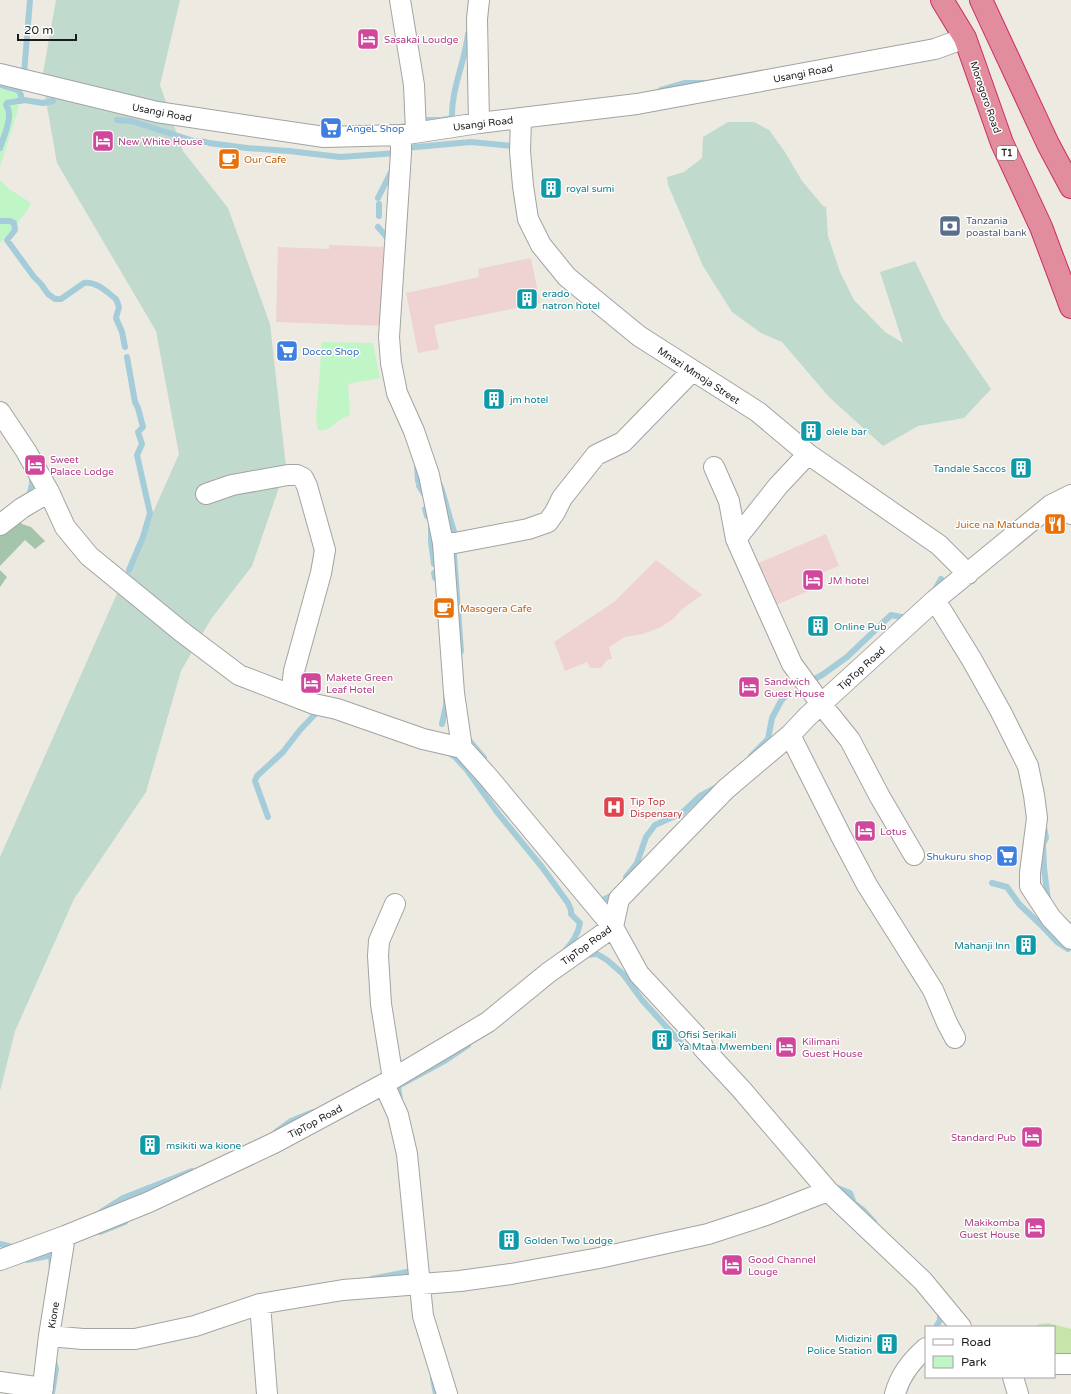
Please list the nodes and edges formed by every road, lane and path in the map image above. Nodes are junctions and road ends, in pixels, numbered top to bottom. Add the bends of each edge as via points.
1 (400, 0) edge
2 (479, 0) edge
3 (942, 0) edge
4 (981, 0) edge
5 (965, 38) junction
6 (0, 74) edge
7 (521, 118) junction
8 (479, 123) junction
9 (408, 133) junction
10 (1071, 187) edge
11 (1071, 307) edge
12 (692, 371) junction
13 (0, 412) edge
14 (808, 454) junction
15 (714, 467) dead end
16 (49, 492) junction
17 (206, 494) dead end
18 (1071, 495) edge
19 (1052, 506) junction
20 (1071, 514) edge
21 (0, 525) edge
22 (736, 539) junction
23 (443, 543) junction
24 (968, 574) junction
25 (935, 600) junction
26 (291, 695) junction
27 (821, 704) junction
28 (790, 735) junction
29 (462, 748) junction
30 (914, 855) dead end
31 (395, 904) dead end
32 (613, 927) junction
33 (1071, 939) edge
34 (955, 1038) dead end
35 (388, 1082) junction
36 (828, 1191) junction
37 (65, 1236) junction
38 (0, 1260) edge
39 (419, 1284) junction
40 (260, 1304) junction
41 (957, 1326) edge
42 (49, 1336) junction
43 (925, 1349) edge
44 (1055, 1364) edge
45 (1071, 1364) edge
46 (1013, 1378) edge
47 (0, 1382) edge
48 (43, 1391) edge
49 (267, 1394) edge
50 (447, 1394) edge
51 (896, 1394) edge
52 (1018, 1394) edge

1 - 9 street via 414,85
2 - 8 street
3 - 5 highway, Morogoro Road / T1
4 - 10 highway via 1048,144
5 - 7 street, Usangi Road via 935,49 644,103
5 - 11 highway, Morogoro Road / T1 via 1002,143 1041,227
6 - 9 street, Usangi Road via 157,112 253,127 324,137
7 - 8 street, Usangi Road
7 - 12 street, Mnazi Mmoja Street via 520,151 528,219 541,245 567,277 639,336
8 - 9 street, Usangi Road
9 - 23 street via 401,153 389,337 391,363 397,393 414,431 429,475
12 - 14 street, Mnazi Mmoja Street via 758,412
12 - 23 street via 623,442 596,455 562,498 548,522 528,529
13 - 16 street
14 - 22 street via 778,486
14 - 24 street, Mnazi Mmoja Street via 939,545
15 - 22 street via 729,501
16 - 21 street
16 - 26 street via 65,527 89,556 239,675
17 - 26 street via 232,485 288,475 303,478 307,486 325,550 294,671
18 - 19 street, TipTop Road
19 - 20 street
19 - 24 street, TipTop Road
22 - 27 street via 792,664
23 - 29 street via 454,692
24 - 25 street, TipTop Road
25 - 27 street, TipTop Road
25 - 33 street via 998,706 1028,766 1037,818 1030,886 1051,918
26 - 29 street via 423,739
27 - 28 street, TipTop Road
27 - 30 street via 850,740
28 - 32 street, TipTop Road via 726,789 619,899
28 - 34 street via 863,878 933,990
29 - 32 street
31 - 35 street via 378,948
32 - 35 street, TipTop Road via 548,973 488,1022
32 - 36 street via 639,974
35 - 37 street, TipTop Road via 274,1143 149,1202
35 - 39 street via 407,1154
36 - 39 street via 708,1234 511,1274
36 - 41 street via 923,1281
37 - 38 street, TipTop Road
37 - 42 street, Kione
39 - 40 street via 343,1290
39 - 50 street via 423,1316
40 - 42 street via 195,1326 135,1339
40 - 49 street
42 - 48 street, Kione
43 - 51 street via 904,1372
44 - 45 street
46 - 52 street
47 - 48 street

